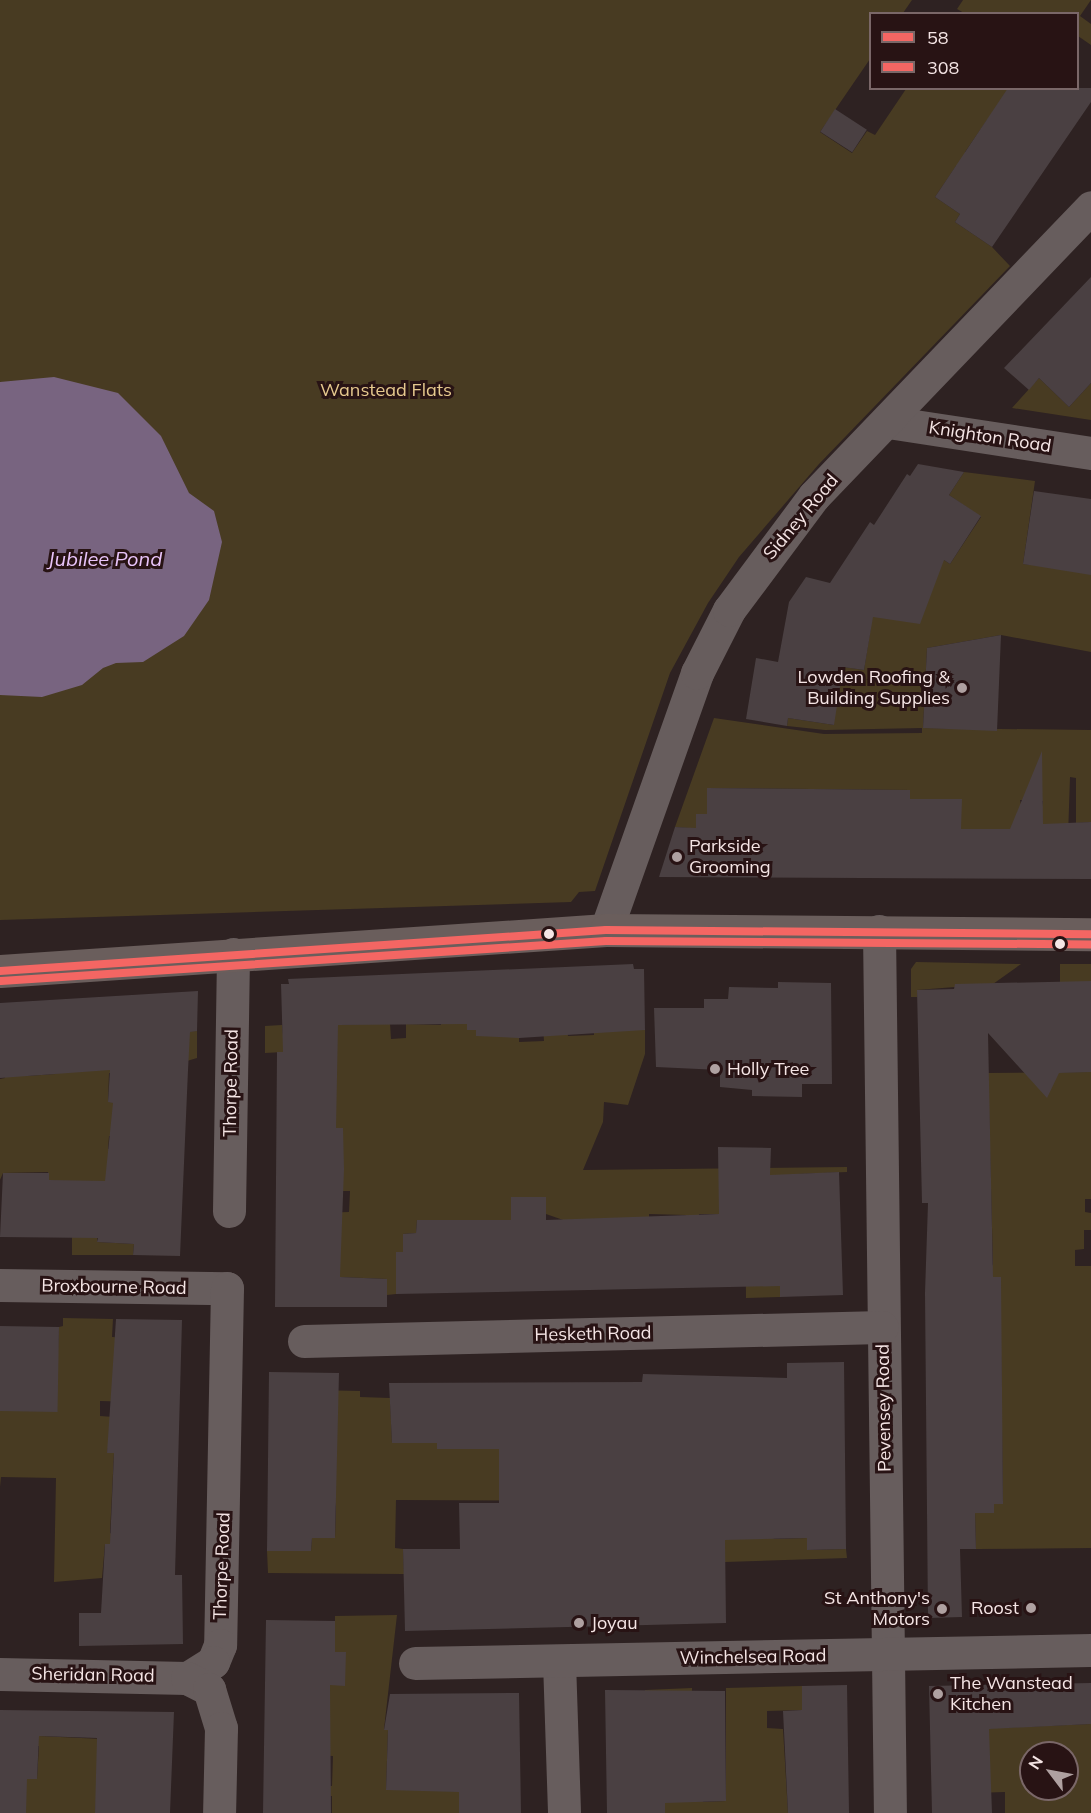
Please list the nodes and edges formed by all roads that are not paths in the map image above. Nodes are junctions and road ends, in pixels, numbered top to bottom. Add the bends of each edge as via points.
1 (1091, 207) edge
2 (888, 422) junction
3 (1091, 453) edge
4 (606, 930) junction
5 (879, 931) junction
6 (1091, 934) edge
7 (233, 954) junction
8 (0, 970) edge
9 (229, 1211) dead end
10 (0, 1286) edge
11 (227, 1288) joint
12 (882, 1327) junction
13 (304, 1341) dead end
14 (1091, 1650) edge
15 (888, 1654) junction
16 (559, 1661) junction
17 (415, 1663) dead end
18 (0, 1674) edge
19 (187, 1678) junction
20 (219, 1813) edge
21 (564, 1813) edge
22 (890, 1813) edge

1 - 2 street, Sidney Road
2 - 3 street, Knighton Road
2 - 4 street, Sidney Road via 814,496 729,610 697,673
4 - 5 main road
4 - 7 main road
5 - 6 main road
5 - 12 street, Pevensey Road
7 - 8 main road
7 - 9 street, Thorpe Road
10 - 11 street, Broxbourne Road
11 - 19 street, Thorpe Road via 220,1645 213,1662
12 - 13 street, Hesketh Road
12 - 15 street, Pevensey Road
14 - 15 street, Winchelsea Road
15 - 16 street, Winchelsea Road
15 - 22 street, Pevensey Road
16 - 17 street, Winchelsea Road
16 - 21 street
18 - 19 street, Sheridan Road
19 - 20 street via 209,1689 221,1728

